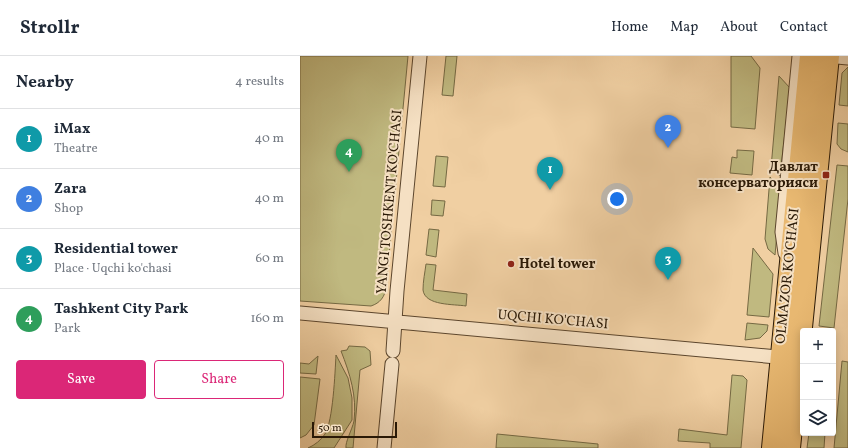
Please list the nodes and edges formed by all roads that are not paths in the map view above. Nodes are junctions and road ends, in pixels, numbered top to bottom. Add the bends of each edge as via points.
1 (420, 56) edge
2 (799, 56) edge
3 (810, 56) edge
4 (838, 57) edge
5 (788, 278) junction
6 (300, 313) edge
7 (396, 321) junction
8 (811, 328) edge
9 (794, 358) edge
10 (801, 436) edge
11 (384, 448) edge
12 (772, 448) edge
13 (790, 448) edge
14 (800, 448) edge

1 - 7 street, YANGI TOSHKENT KO'CHASI
2 - 5 street via 782,232
3 - 5 main road, OLMAZOR KO'CHASI
4 - 8 street
4 - 9 main road
5 - 9 main road, OLMAZOR KO'CHASI
6 - 7 street, UQCHI KO'CHASI
7 - 9 street, UQCHI KO'CHASI
7 - 11 street, YANGI TOSHKENT KO'CHASI
9 - 12 main road, OLMAZOR KO'CHASI
9 - 13 main road
10 - 14 street

